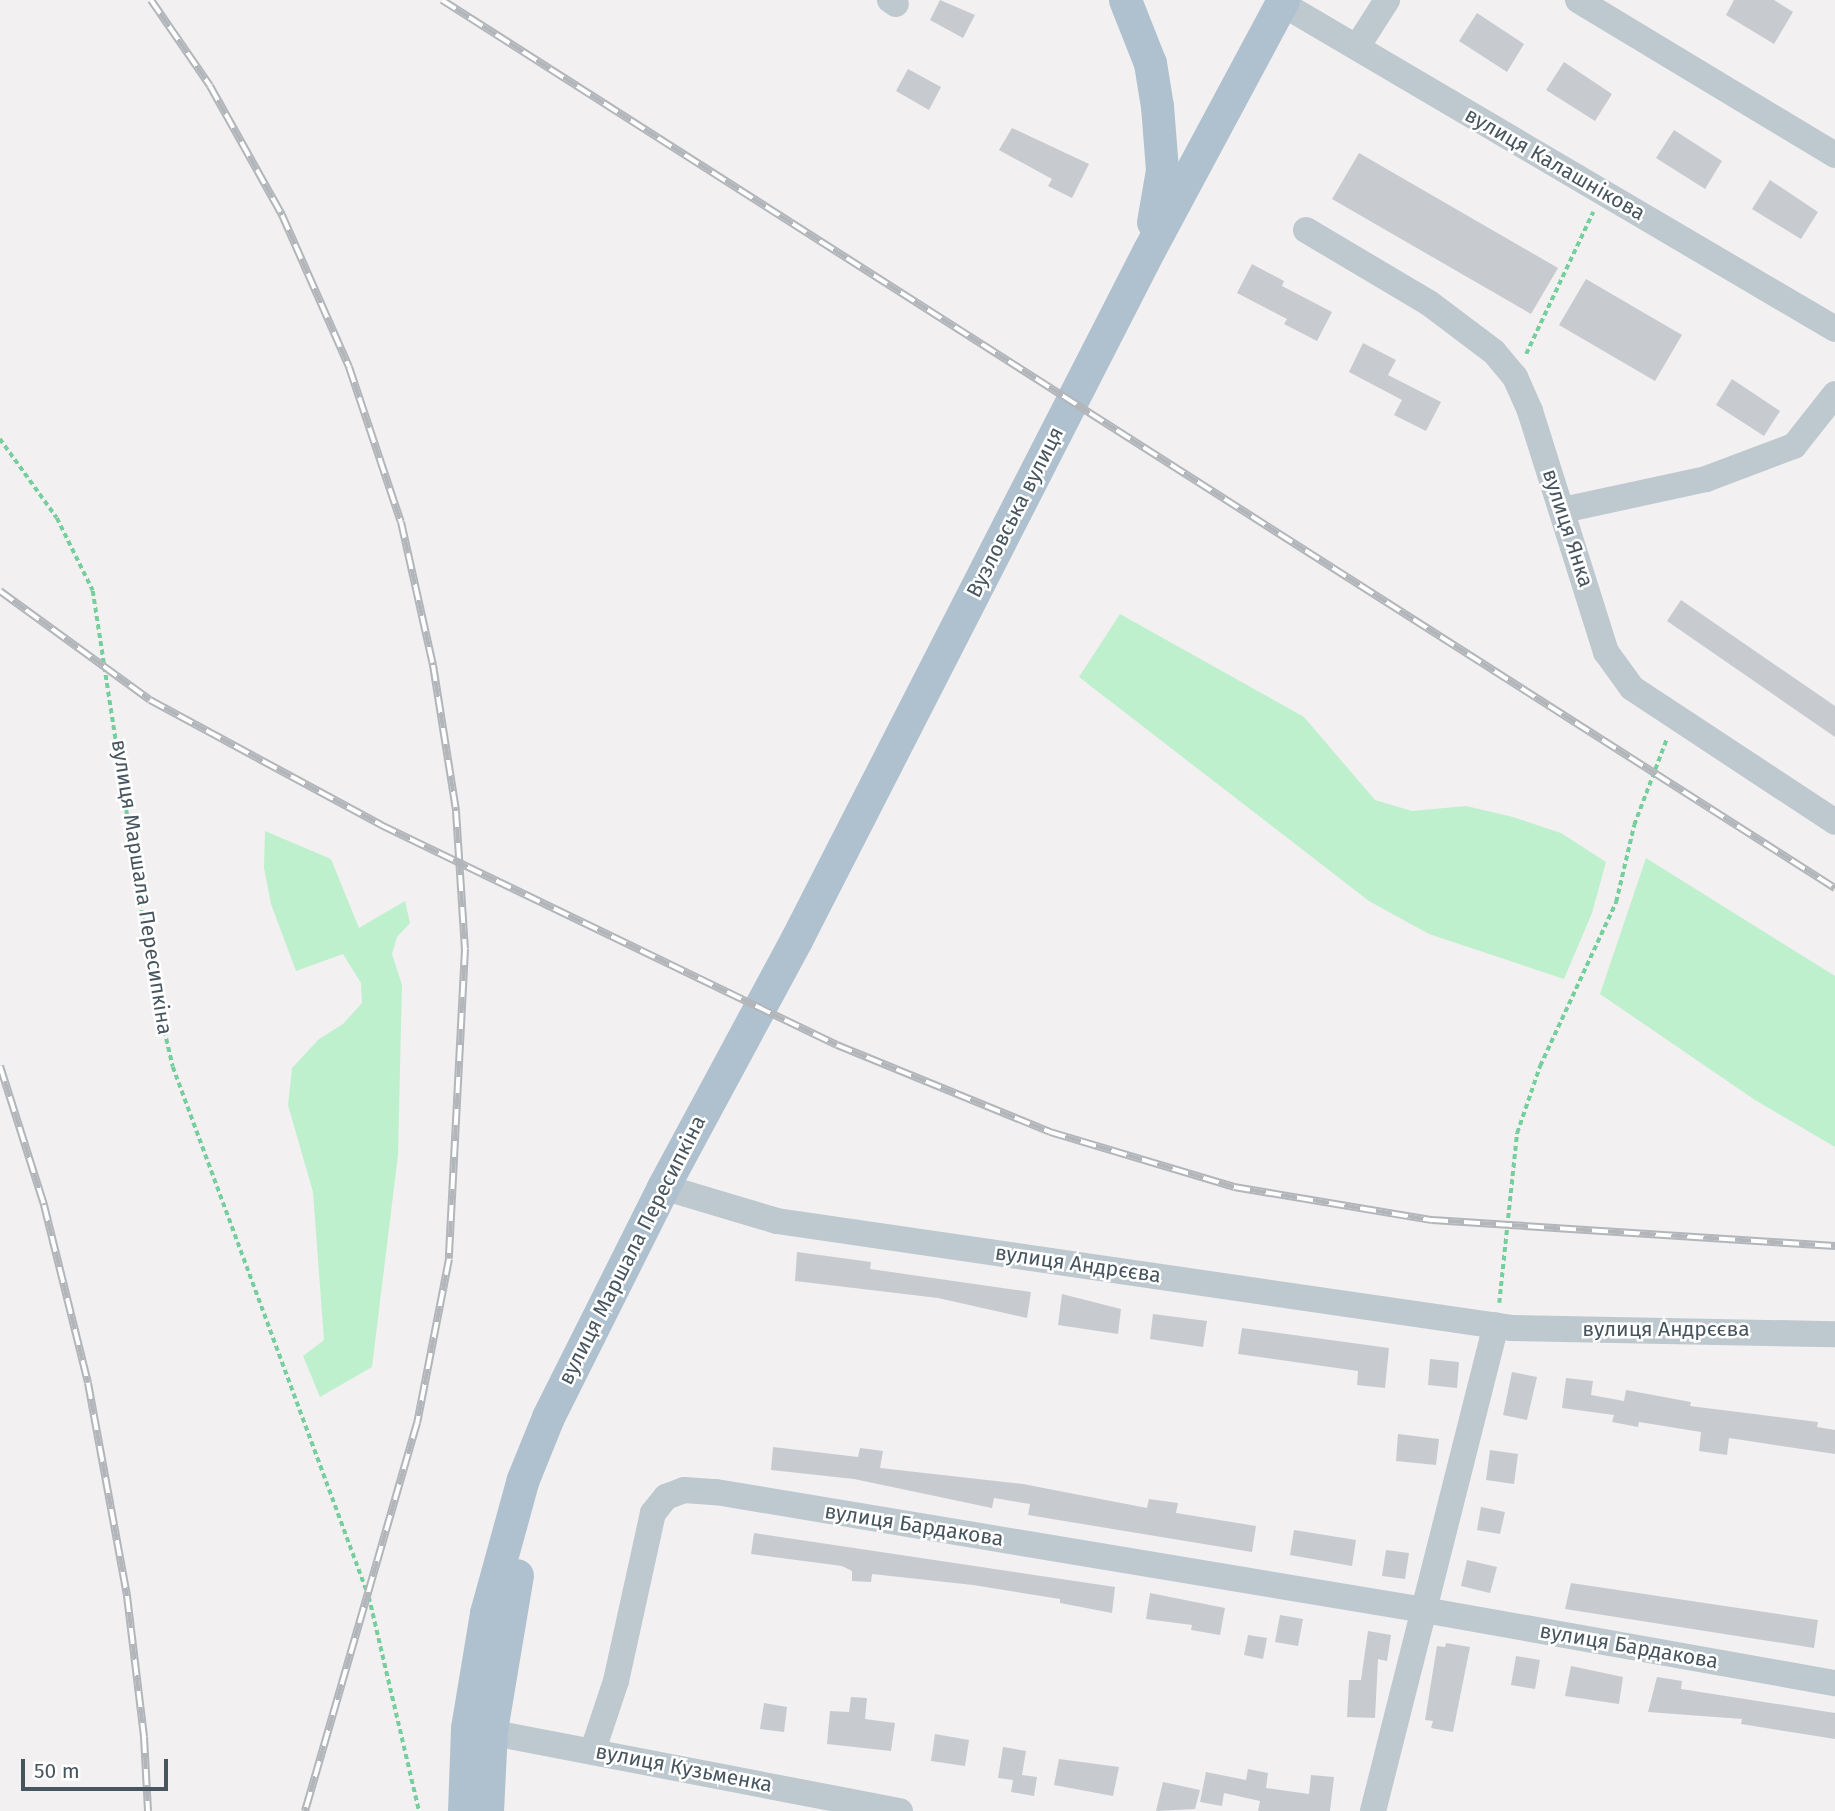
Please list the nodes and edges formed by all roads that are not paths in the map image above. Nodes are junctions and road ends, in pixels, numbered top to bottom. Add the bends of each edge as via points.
1 (1125, 0) edge
2 (1387, 0) edge
3 (1578, 0) edge
4 (1279, 1) edge
5 (1357, 47) junction
6 (1835, 155) edge
7 (1306, 230) dead end
8 (1149, 250) junction
9 (1835, 328) edge
10 (1835, 394) edge
11 (1563, 510) junction
12 (1835, 822) edge
13 (747, 1024) joint
14 (663, 1187) junction
15 (1496, 1325) junction
16 (1835, 1334) edge
17 (1424, 1610) junction
18 (1835, 1683) edge
19 (479, 1729) junction
20 (593, 1750) junction
21 (464, 1811) edge
22 (487, 1811) edge
23 (900, 1811) edge
24 (1373, 1811) edge

1 - 8 main road via 1150,63 1157,106 1162,170
2 - 5 street
3 - 6 street
4 - 5 street, вулиця Калашнікова
4 - 8 main road, Вузловська вулиця
5 - 9 street, вулиця Калашнікова
7 - 11 street, вулиця Янка via 1429,303 1494,352 1515,377
8 - 13 main road, Вузловська вулиця via 796,940
10 - 11 street via 1794,446 1706,479
11 - 12 street, вулиця Янка via 1606,652 1632,688
13 - 14 main road, вулиця Маршала Пересипкіна
14 - 15 street, вулиця Андрєєва via 778,1220
14 - 19 main road, вулиця Маршала Пересипкіна via 548,1416 523,1479 486,1613
15 - 16 street, вулиця Андрєєва
15 - 17 street
17 - 18 street, вулиця Бардакова
17 - 20 street, вулиця Бардакова via 684,1490 666,1497 653,1513 616,1681
17 - 24 street
19 - 20 street, вулиця Кузьменка
19 - 21 main road, вулиця Маршала Пересипкіна
19 - 22 main road, вулиця Маршала Пересипкіна
20 - 23 street, вулиця Кузьменка

